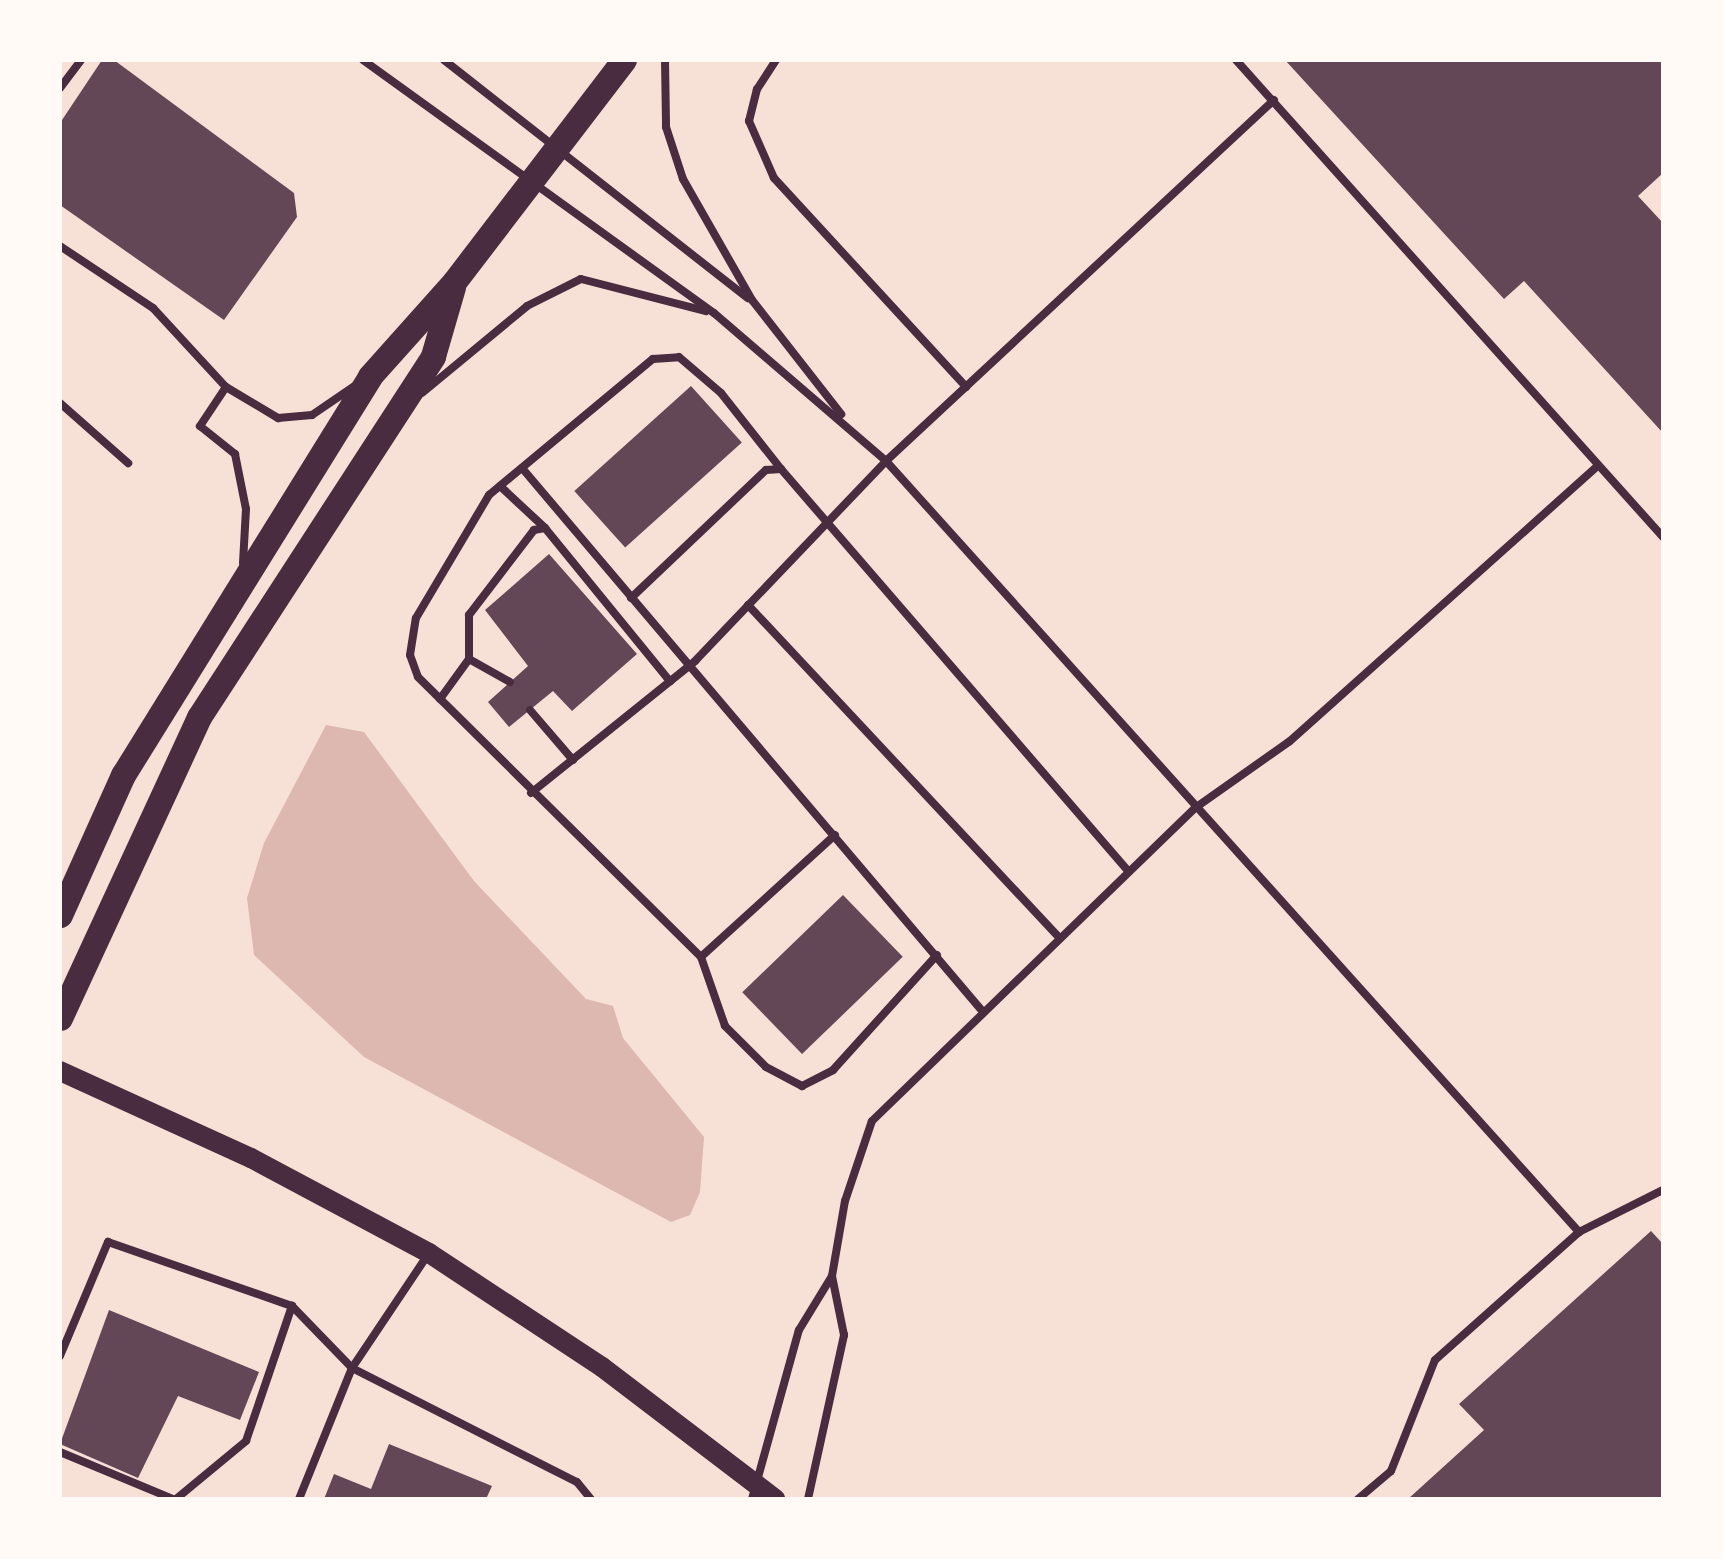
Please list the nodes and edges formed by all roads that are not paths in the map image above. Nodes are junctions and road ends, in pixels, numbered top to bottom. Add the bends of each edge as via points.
1 (81, 60) edge
2 (363, 60) edge
3 (444, 60) edge
4 (624, 60) edge
5 (665, 60) edge
6 (776, 60) edge
7 (1236, 60) edge
8 (60, 88) edge
9 (1274, 100) junction
10 (556, 150) junction
11 (532, 180) junction
12 (60, 246) edge
13 (454, 282) junction
14 (752, 300) junction
15 (714, 313) junction
16 (370, 376) junction
17 (226, 387) junction
18 (966, 387) junction
19 (60, 403) edge
20 (392, 419) junction
21 (853, 430) junction
22 (886, 461) junction
23 (128, 463) dead end
24 (1596, 467) junction
25 (522, 468) junction
26 (780, 468) junction
27 (500, 486) junction
28 (827, 522) junction
29 (545, 528) junction
30 (1663, 537) edge
31 (242, 582) junction
32 (631, 598) junction
33 (748, 606) junction
34 (469, 658) junction
35 (689, 666) junction
36 (670, 681) junction
37 (510, 682) dead end
38 (440, 699) junction
39 (530, 710) dead end
40 (573, 760) junction
41 (530, 793) junction
42 (1194, 808) junction
43 (836, 835) junction
44 (1129, 872) junction
45 (60, 915) edge
46 (1060, 938) junction
47 (937, 956) junction
48 (702, 957) junction
49 (984, 1012) junction
50 (60, 1018) edge
51 (60, 1072) edge
52 (1663, 1190) edge
53 (1579, 1232) junction
54 (428, 1254) junction
55 (832, 1276) junction
56 (292, 1306) junction
57 (60, 1356) edge
58 (352, 1368) junction
59 (60, 1452) edge
60 (755, 1491) edge
61 (175, 1499) edge
62 (299, 1499) edge
63 (591, 1499) edge
64 (775, 1499) edge
65 (808, 1499) edge
66 (1358, 1499) edge

1 - 8 lane
2 - 11 lane
3 - 10 lane
4 - 10 main road
5 - 14 lane via 666,127 682,179
6 - 18 lane via 757,89 749,121 774,178
7 - 9 lane
9 - 18 lane
9 - 24 lane
10 - 11 main road
10 - 14 lane
11 - 13 main road
11 - 15 lane
12 - 17 lane via 153,308
13 - 16 main road
13 - 20 main road via 434,356
14 - 21 lane
15 - 20 lane via 581,279 490,332
15 - 21 lane
16 - 17 lane via 312,415 278,418
16 - 31 main road
17 - 31 lane via 200,426 235,454 246,509
18 - 22 lane
19 - 23 lane
20 - 50 main road via 198,717
21 - 22 lane
22 - 28 lane
22 - 42 lane
24 - 30 lane
24 - 42 lane via 1290,741
25 - 26 lane via 653,359 680,356 720,393
25 - 27 lane
25 - 32 lane
26 - 28 lane
26 - 32 lane via 766,470
27 - 29 lane
27 - 38 lane via 416,618 410,656 418,677
28 - 33 lane
28 - 44 lane
29 - 34 lane via 534,530 468,615
29 - 36 lane
31 - 45 main road via 124,775
32 - 35 lane
33 - 35 lane
33 - 46 lane
34 - 37 lane
34 - 38 lane
35 - 36 lane
35 - 43 lane
36 - 40 lane
38 - 41 lane
39 - 40 lane
40 - 41 lane
41 - 48 lane
42 - 44 lane
42 - 53 lane
43 - 47 lane
43 - 48 lane
44 - 46 lane
46 - 49 lane
47 - 48 lane via 834,1070 802,1086 766,1067 725,1026
47 - 49 lane
49 - 55 lane via 872,1121 844,1202
51 - 54 main road via 251,1158
52 - 53 lane
53 - 66 lane via 1435,1360 1391,1471
54 - 58 lane
54 - 60 main road via 602,1367
55 - 60 lane via 799,1330
55 - 65 lane via 844,1335
56 - 57 lane via 108,1242
56 - 58 lane
56 - 61 lane via 246,1440
58 - 62 lane
58 - 63 lane via 576,1482
59 - 61 lane
60 - 64 main road

